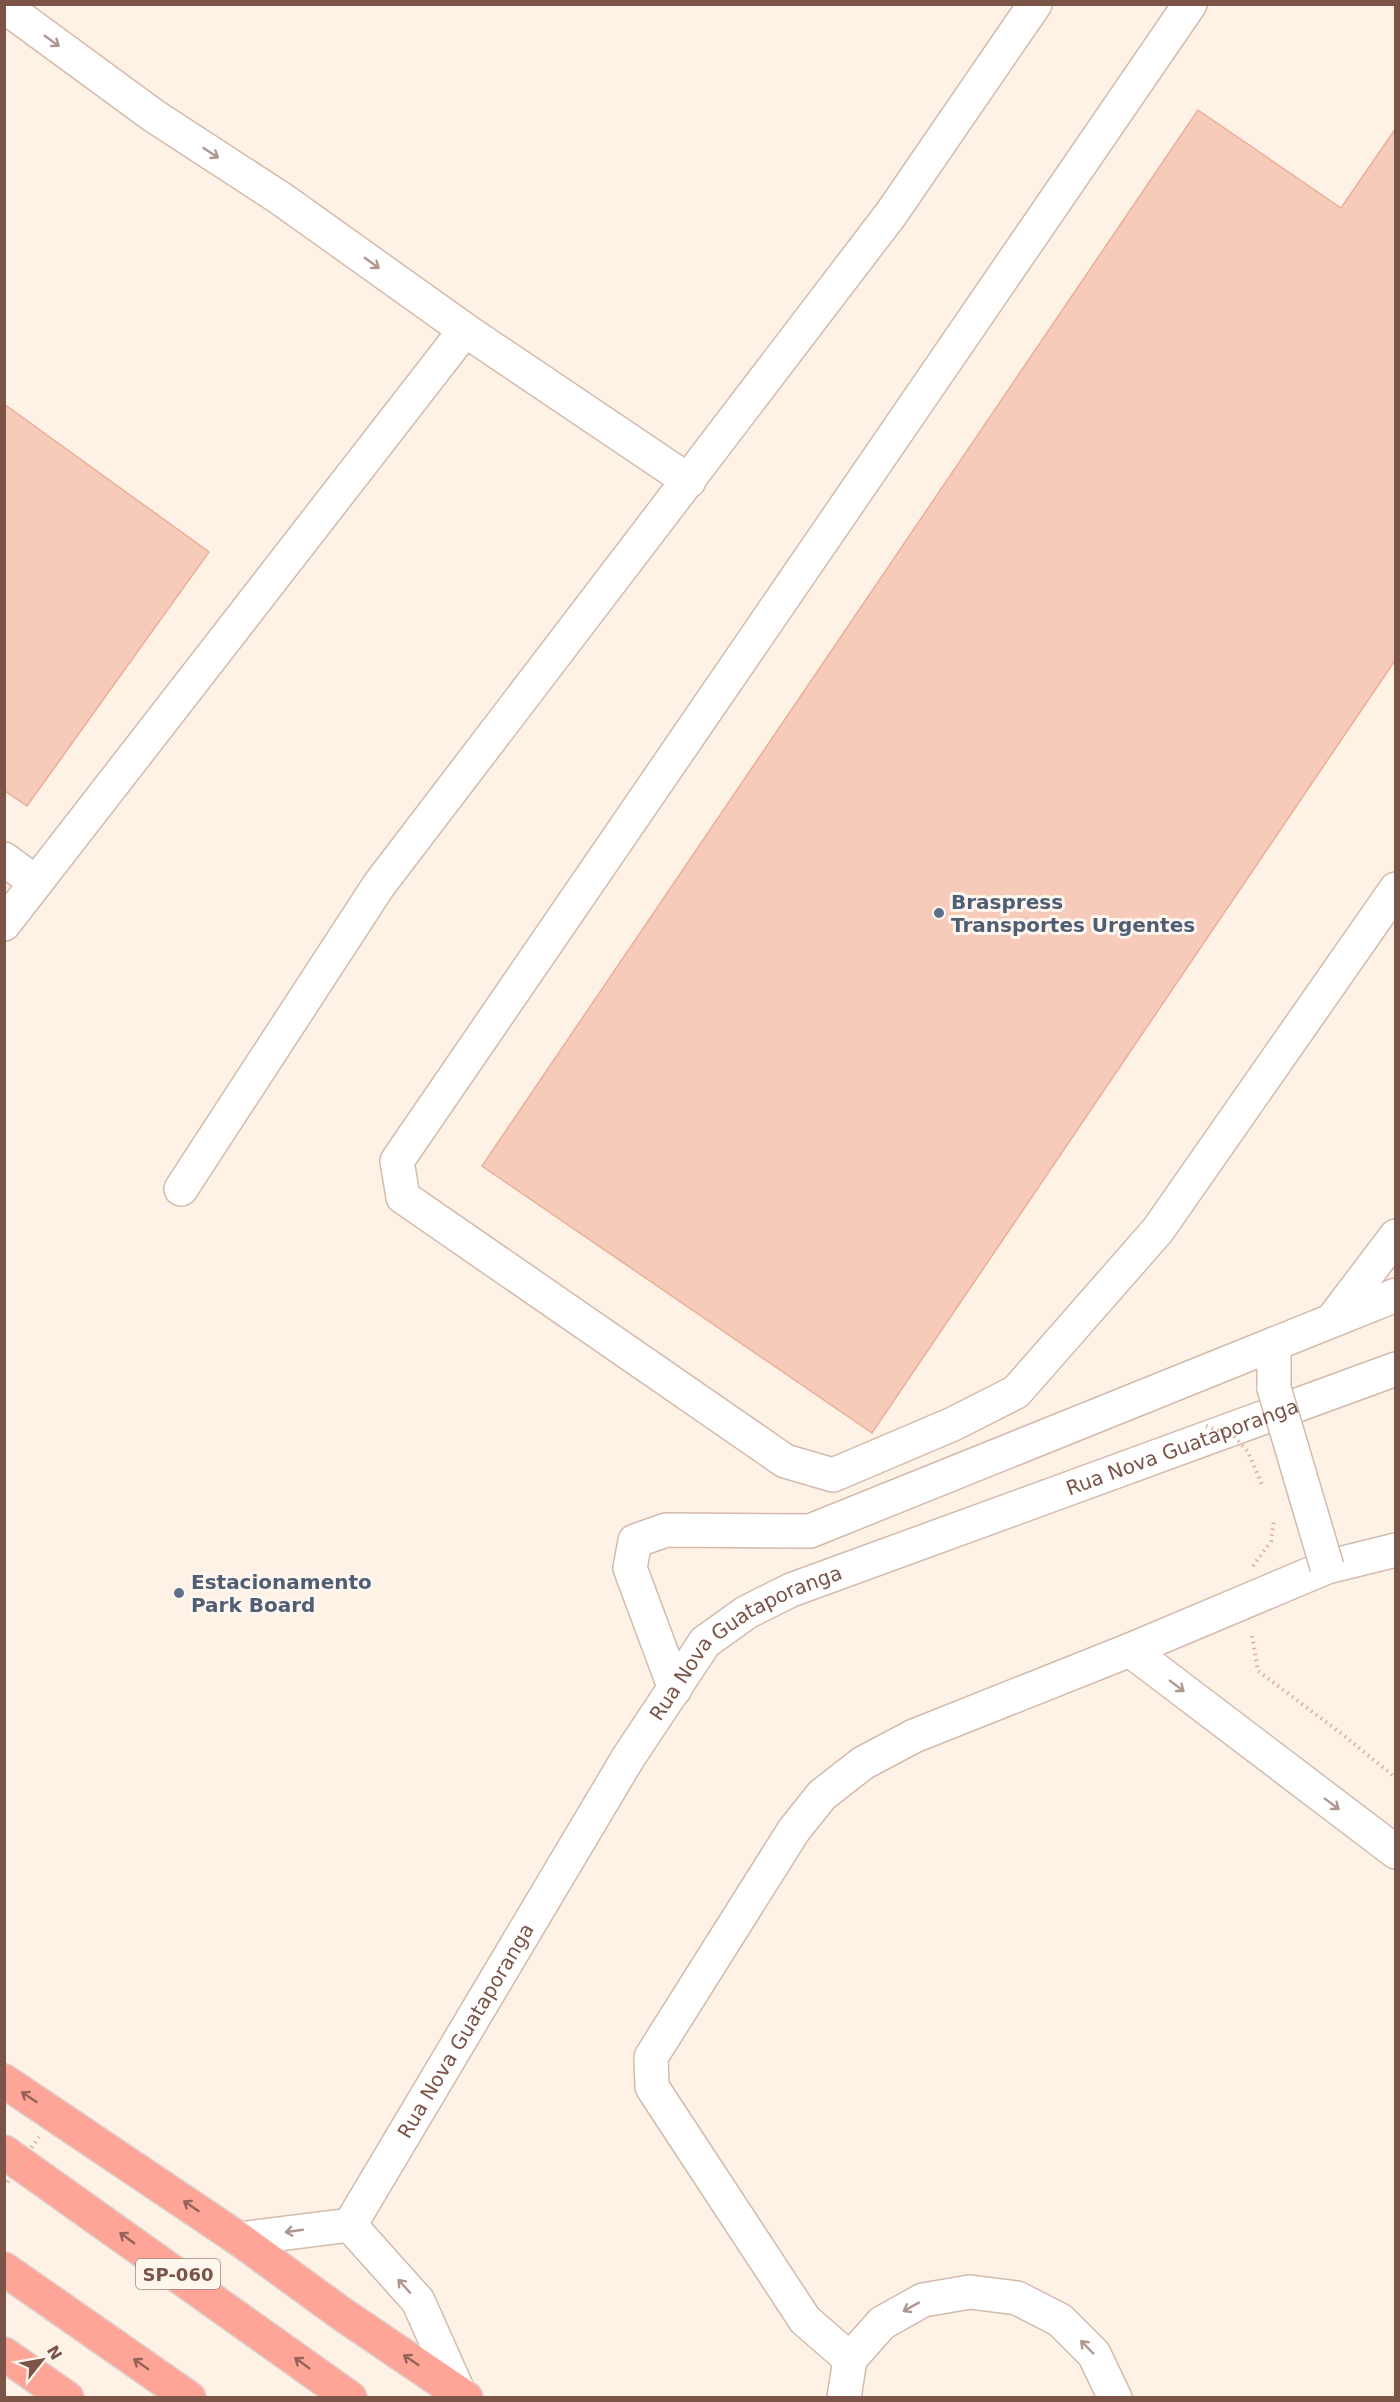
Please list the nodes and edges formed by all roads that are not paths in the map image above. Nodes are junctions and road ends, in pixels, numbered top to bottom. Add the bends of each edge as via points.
1 (1035, 4) edge
2 (1190, 4) edge
3 (4, 6) edge
4 (465, 330) junction
5 (689, 481) junction
6 (4, 860) edge
7 (35, 882) junction
8 (1395, 889) edge
9 (4, 924) edge
10 (181, 1189) dead end
11 (1395, 1236) edge
12 (1395, 1295) edge
13 (1333, 1319) junction
14 (1274, 1344) junction
15 (1395, 1369) edge
16 (1395, 1550) edge
17 (1327, 1567) junction
18 (1130, 1650) junction
19 (675, 1689) junction
20 (1395, 1852) edge
21 (4, 2081) edge
22 (4, 2152) edge
23 (350, 2225) junction
24 (239, 2239) junction
25 (4, 2269) edge
26 (4, 2354) edge
27 (850, 2358) junction
28 (462, 2395) edge
29 (67, 2397) edge
30 (189, 2397) edge
31 (350, 2397) edge
32 (844, 2397) edge
33 (1115, 2397) edge

1 - 5 street via 891,214
2 - 8 street via 397,1161 403,1197 785,1461 833,1475 953,1424 1016,1392 1158,1230
3 -> 4 street via 154,116 280,198
4 - 5 street
4 - 7 street
5 - 10 street via 380,885
6 - 7 street
7 - 9 street
11 - 13 street
12 - 13 street
13 - 14 street
14 - 17 street, bridge via 1274,1388
14 - 19 street via 810,1531 666,1530 635,1541 630,1568
15 - 19 street, Rua Nova Guataporanga via 791,1590 747,1612 705,1642
16 - 17 street
17 - 18 street
18 -> 20 street
18 - 27 street via 914,1736 863,1763 822,1795 794,1830 651,2057 652,2087 805,2320
19 - 23 street, Rua Nova Guataporanga via 628,1758
24 -> 21 highway
31 -> 22 highway, SP-060
23 -> 24 street
28 -> 23 street via 418,2301
28 -> 24 highway
30 -> 25 highway
26 - 29 highway
27 - 32 street
33 -> 27 street via 1094,2354 1060,2320 1017,2298 970,2292 923,2300 882,2323

